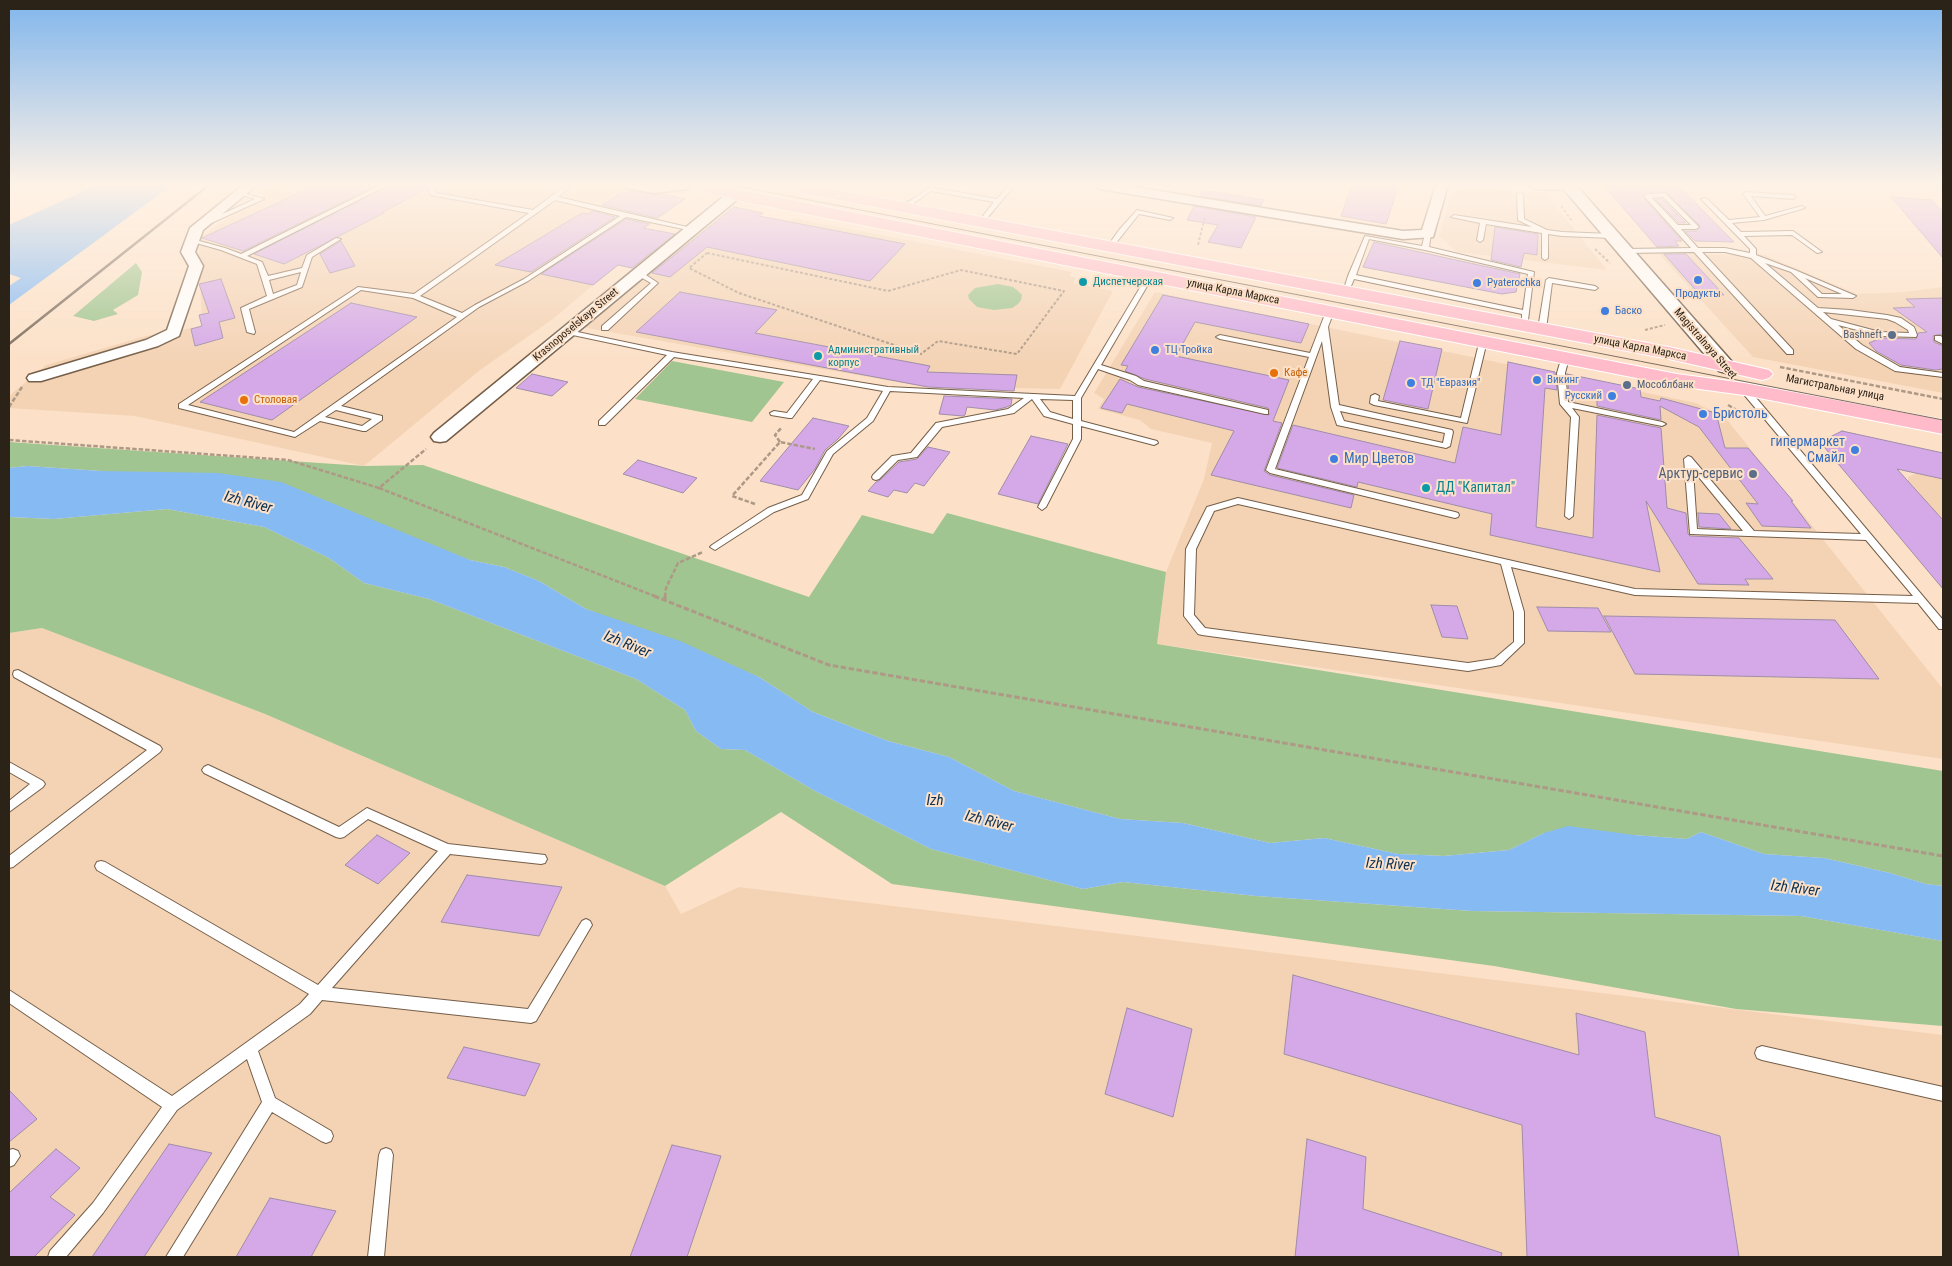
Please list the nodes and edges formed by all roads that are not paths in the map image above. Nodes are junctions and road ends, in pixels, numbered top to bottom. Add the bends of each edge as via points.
1 (191, 244) edge
2 (215, 244) edge
3 (266, 244) edge
4 (328, 244) edge
5 (489, 244) edge
6 (581, 244) edge
7 (675, 244) edge
8 (998, 244) edge
9 (1095, 244) edge
10 (1112, 244) edge
11 (1364, 244) edge
12 (1404, 244) edge
13 (1426, 244) edge
14 (1546, 244) edge
15 (1619, 244) edge
16 (1691, 244) edge
17 (1748, 244) edge
18 (1808, 244) edge
19 (1110, 247) junction
20 (1425, 248) junction
21 (1696, 250) junction
22 (1625, 251) junction
23 (1819, 252) dead end
24 (242, 256) junction
25 (1753, 256) junction
26 (1545, 258) dead end
27 (305, 269) junction
28 (1793, 271) junction
29 (637, 275) junction
30 (1150, 276) junction
31 (266, 279) junction
32 (1349, 284) junction
33 (1595, 288) dead end
34 (415, 296) junction
35 (271, 297) junction
36 (1816, 310) junction
37 (462, 316) junction
38 (1327, 319) junction
39 (1828, 320) junction
40 (1531, 323) junction
41 (606, 328) dead end
42 (251, 332) dead end
43 (568, 332) junction
44 (1220, 337) dead end
45 (1483, 341) junction
46 (1790, 352) dead end
47 (672, 354) junction
48 (1313, 356) junction
49 (1564, 358) junction
50 (1096, 366) junction
51 (1726, 367) junction
52 (1943, 375) edge
53 (35, 378) road end
54 (818, 378) junction
55 (888, 389) junction
56 (1744, 389) junction
57 (1033, 395) junction
58 (1375, 396) dead end
59 (1077, 398) junction
60 (1564, 404) junction
61 (334, 407) junction
62 (1335, 407) junction
63 (1943, 408) edge
64 (1264, 412) dead end
65 (774, 413) dead end
66 (319, 418) junction
67 (602, 423) dead end
68 (1078, 423) junction
69 (1662, 424) dead end
70 (1943, 427) edge
71 (440, 437) road end
72 (1154, 443) dead end
73 (876, 478) dead end
74 (1042, 507) dead end
75 (1455, 515) dead end
76 (1569, 516) dead end
77 (1751, 534) junction
78 (1868, 537) junction
79 (715, 547) road end
80 (1505, 562) junction
81 (1921, 600) junction
82 (1943, 626) edge
83 (18, 674) dead end
84 (9, 767) edge
85 (208, 770) dead end
86 (9, 807) edge
87 (447, 849) junction
88 (541, 859) dead end
89 (9, 863) edge
90 (101, 866) dead end
91 (586, 925) dead end
92 (319, 993) junction
93 (9, 996) edge
94 (250, 1048) junction
95 (1762, 1053) dead end
96 (1943, 1094) edge
97 (270, 1103) junction
98 (172, 1105) junction
99 (326, 1136) dead end
100 (386, 1155) dead end
101 (56, 1257) edge
102 (174, 1257) edge
103 (376, 1257) edge

1 - 53 street via 188,252 196,266 174,333 152,343
2 - 24 lane
3 - 24 lane
4 - 27 lane via 309,256
5 - 34 lane
6 - 37 lane
7 - 29 street, Krasnoposelskaya Street
8 - 30 main road, улица Карла Маркса
9 - 19 main road, улица Карла Маркса
10 - 19 lane
11 - 32 lane
12 - 20 lane
13 - 20 lane
14 - 26 lane
15 - 22 street, Magistralnaya Street
16 - 21 lane
17 - 25 lane via 1753,249
18 - 23 lane
19 - 32 main road, улица Карла Маркса
20 - 40 lane via 1532,273
21 - 22 lane
21 - 25 lane via 1725,250
21 - 46 lane
22 - 51 street, Magistralnaya Street
24 - 31 lane via 260,263
25 - 28 lane
25 - 36 lane
27 - 31 lane
27 - 35 lane via 300,286
28 - 28 lane via 1820,296 1853,296 1819,282
29 - 41 lane via 655,283
29 - 43 street, Krasnoposelskaya Street
30 - 38 main road, улица Карла Маркса
30 - 50 lane
31 - 35 lane
32 - 40 main road, улица Карла Маркса
33 - 40 lane via 1549,280
34 - 37 lane
34 - 66 lane via 360,288 182,406 295,435
35 - 42 lane via 245,308
36 - 39 lane
36 - 39 lane via 1887,317 1912,329 1913,335 1880,334
37 - 61 lane
38 - 45 main road, улица Карла Маркса
38 - 48 lane
38 - 62 lane
39 - 52 lane via 1859,347 1898,369
40 - 51 main road, улица Карла Маркса
43 - 47 lane
43 - 71 street, Krasnoposelskaya Street
44 - 48 lane
45 - 49 main road, улица Карла Маркса
45 - 58 lane via 1464,421 1374,403
47 - 54 lane
47 - 67 lane
48 - 75 lane via 1270,470
49 - 56 main road, улица Карла Маркса via 1677,380
49 - 60 lane via 1561,372
50 - 59 lane
50 - 64 lane via 1141,383
51 - 56 main road, Magistralnaya Street
51 - 63 main road, Магистральная улица
54 - 55 lane
54 - 65 lane via 789,416
55 - 57 lane
55 - 79 lane via 870,419 830,453 805,497 771,510
56 - 70 main road, Магистральная улица
56 - 78 lane
57 - 59 lane
57 - 68 lane via 1047,414
57 - 73 lane via 1011,412 939,425 914,455 896,458
59 - 68 lane
60 - 69 lane
60 - 76 lane via 1575,418
61 - 66 lane
61 - 66 lane via 378,418 363,429
62 - 62 lane via 1340,423 1446,446 1449,432
68 - 72 lane
68 - 74 lane via 1078,439
77 - 77 lane via 1693,532 1688,459 1744,526
77 - 78 lane
78 - 81 lane
80 - 80 lane via 1238,501 1210,509 1191,549 1188,616 1202,631 1468,667 1497,662 1519,643 1518,612
80 - 81 lane via 1635,592
81 - 82 lane
83 - 89 lane via 156,750
84 - 86 lane via 39,784
85 - 87 lane via 340,833 367,813
87 - 88 lane
87 - 92 lane
90 - 92 lane
91 - 92 lane via 531,1016
92 - 94 lane via 305,1009
93 - 98 lane
94 - 97 lane
94 - 98 lane
95 - 96 lane
97 - 99 lane
97 - 102 lane
98 - 101 lane via 98,1208
100 - 103 lane

